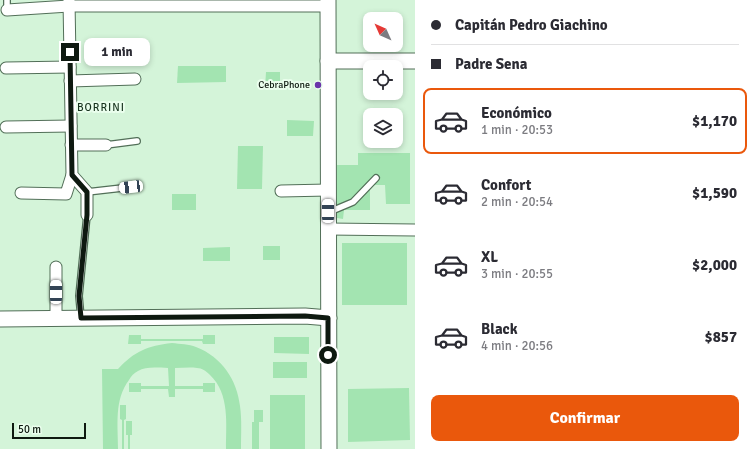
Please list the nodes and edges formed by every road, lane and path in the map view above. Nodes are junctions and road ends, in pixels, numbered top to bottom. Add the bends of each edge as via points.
1 (69, 3) edge
2 (191, 3) edge
3 (328, 3) edge
4 (7, 5) edge
5 (328, 61) junction
6 (415, 61) edge
7 (70, 67) junction
8 (6, 68) dead end
9 (135, 79) dead end
10 (70, 81) junction
11 (71, 126) junction
12 (6, 127) dead end
13 (137, 141) dead end
14 (71, 145) junction
15 (106, 145) joint
16 (72, 175) junction
17 (376, 178) dead end
18 (131, 187) dead end
19 (328, 190) junction
20 (281, 191) dead end
21 (87, 192) junction
22 (21, 193) dead end
23 (328, 211) junction
24 (87, 215) joint
25 (328, 229) junction
26 (415, 230) edge
27 (56, 267) dead end
28 (56, 318) junction
29 (81, 318) junction
30 (328, 318) junction
31 (0, 319) edge
32 (328, 449) edge

1 - 2 street
1 - 4 street
1 - 7 street
2 - 3 street
3 - 5 street
5 - 6 street
5 - 19 street
7 - 8 street
7 - 10 street
9 - 10 street
10 - 11 street
11 - 12 street
11 - 14 street
13 - 15 lane
14 - 15 street
14 - 16 street
16 - 21 street
16 - 22 street via 66,194
17 - 23 lane via 353,202
18 - 21 lane
19 - 20 street
19 - 23 street
21 - 24 street
23 - 25 street
24 - 29 lane via 79,296
25 - 26 street
25 - 30 street
27 - 28 street
28 - 29 street
28 - 31 street
29 - 30 street
30 - 32 street

